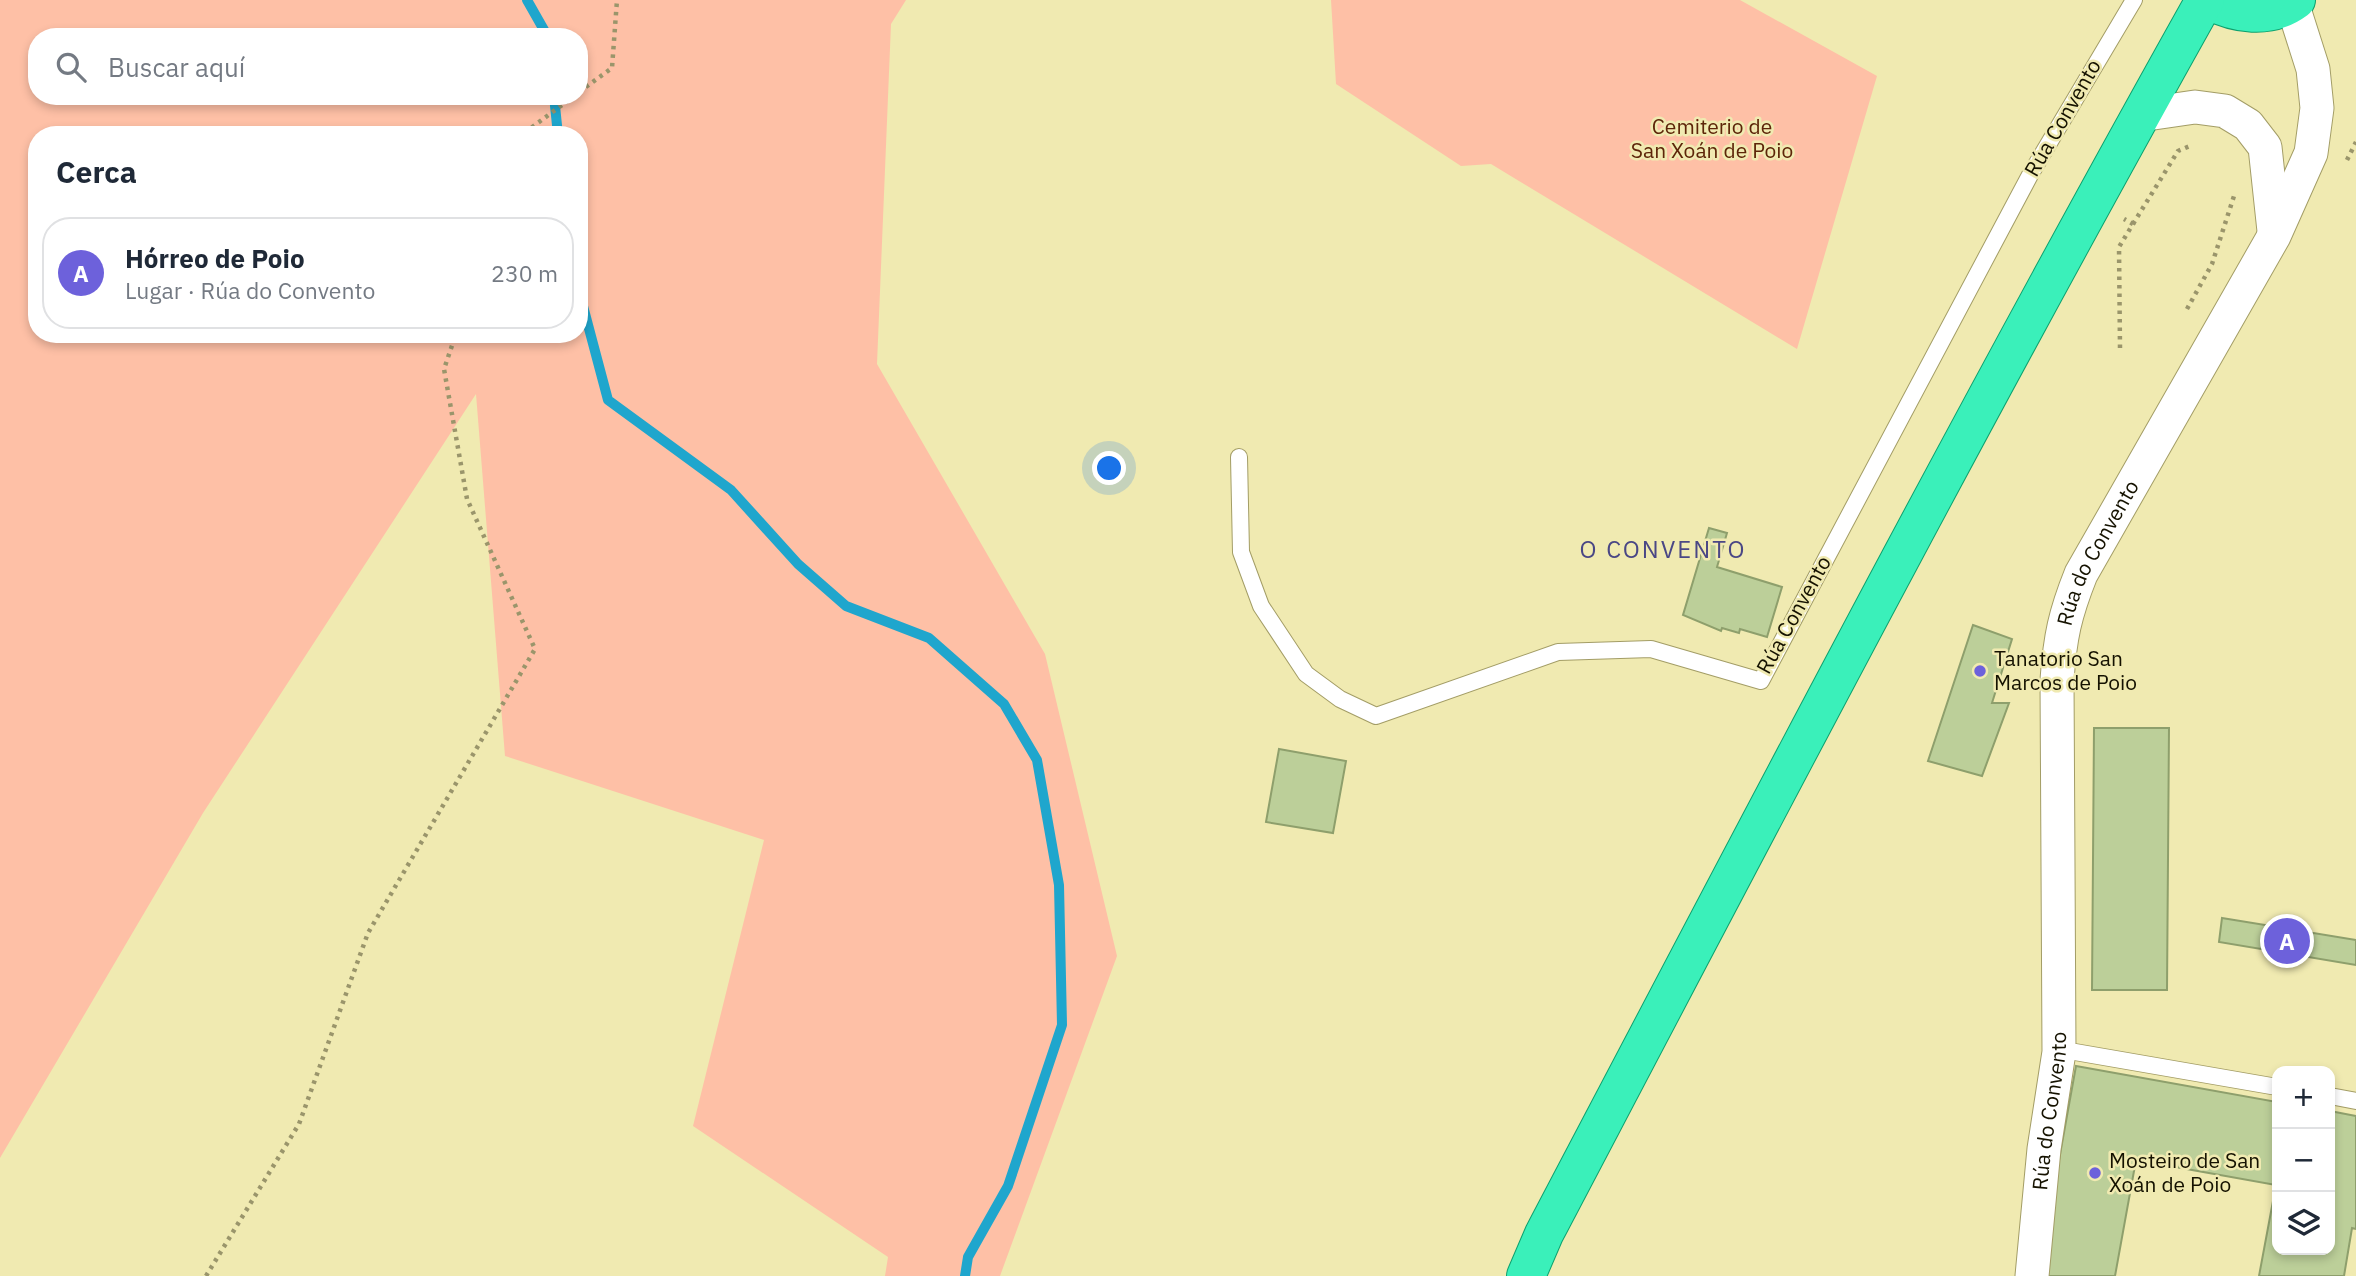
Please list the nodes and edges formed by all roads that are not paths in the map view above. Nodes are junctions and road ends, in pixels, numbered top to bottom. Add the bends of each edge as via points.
1 (2134, 0) edge
2 (2206, 0) edge
3 (2294, 2) edge
4 (2140, 115) junction
5 (2274, 236) junction
6 (1239, 457) dead end
7 (2059, 1052) junction
8 (2272, 1086) edge
9 (2335, 1097) edge
10 (2356, 1101) edge
11 (1526, 1276) edge
12 (2032, 1276) edge

1 - 6 lane, Rúa Convento via 2030,175 1761,681 1651,649 1558,652 1376,716 1340,699 1306,674 1261,606 1241,552
2 - 3 highway via 2248,14 2271,12
2 - 4 highway
3 - 5 street, Rúa do Convento via 2313,69 2317,108 2311,153
4 - 5 street via 2195,107 2225,111 2248,125 2264,147
4 - 11 highway via 1902,552
5 - 7 street, Rúa do Convento via 2081,574 2063,627 2057,680
7 - 8 lane
7 - 12 street, Rúa do Convento
9 - 10 lane

